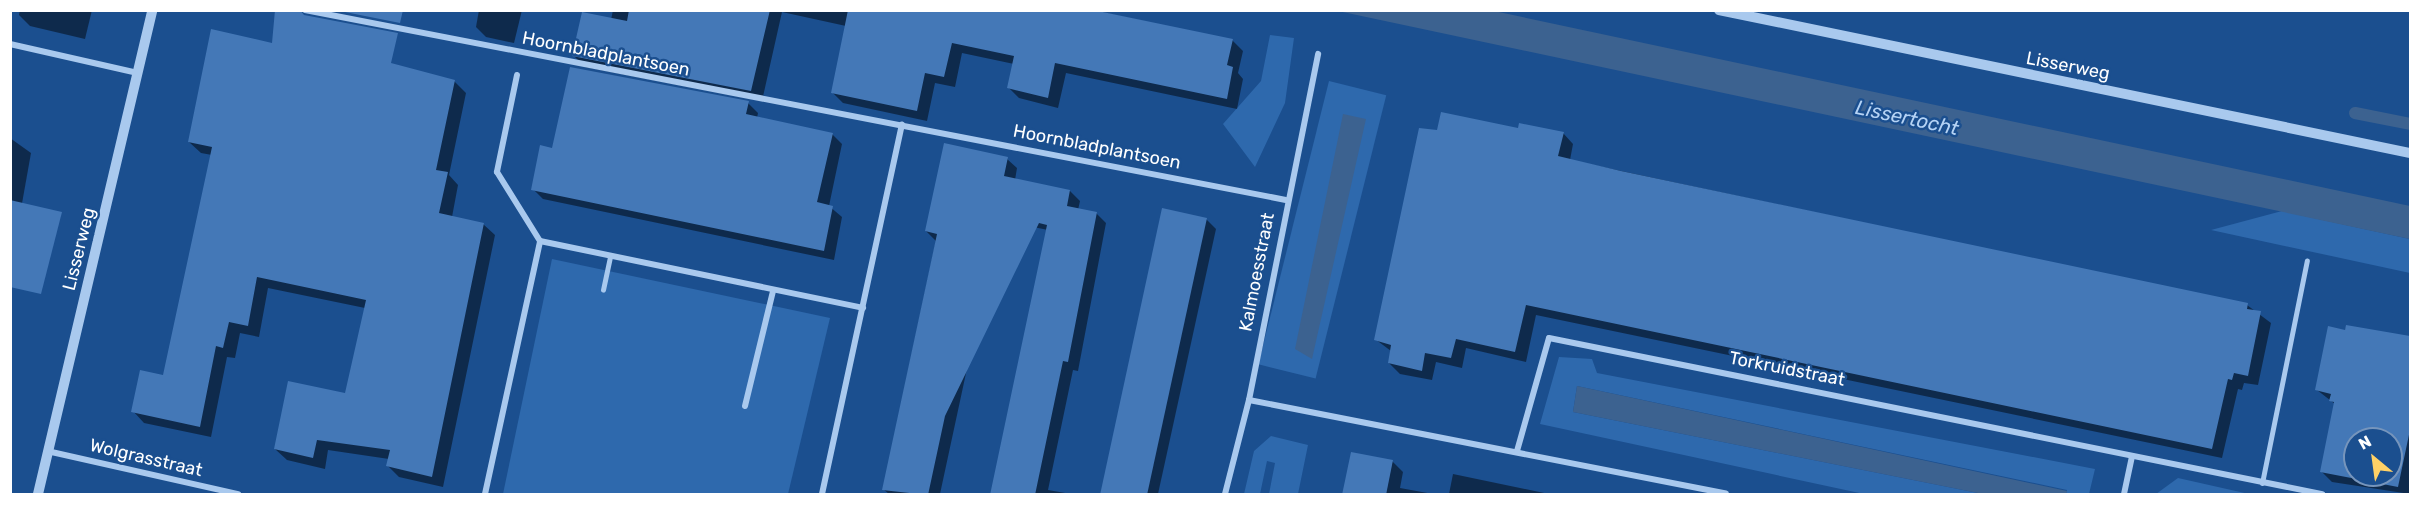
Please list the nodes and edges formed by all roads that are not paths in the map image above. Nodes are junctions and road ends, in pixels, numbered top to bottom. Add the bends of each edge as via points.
1 (152, 10) edge
2 (305, 10) edge
3 (1719, 10) edge
4 (10, 44) edge
5 (1318, 54) dead end
6 (138, 73) junction
7 (517, 75) dead end
8 (903, 125) junction
9 (2410, 153) edge
10 (1286, 200) junction
11 (540, 242) junction
12 (610, 256) junction
13 (2307, 260) dead end
14 (603, 290) dead end
15 (773, 291) junction
16 (863, 308) junction
17 (1249, 400) junction
18 (746, 406) dead end
19 (47, 451) junction
20 (1517, 451) junction
21 (2132, 457) junction
22 (2262, 483) junction
23 (38, 495) edge
24 (238, 495) edge
25 (485, 495) edge
26 (822, 495) edge
27 (1225, 495) edge
28 (1726, 495) edge
29 (2124, 495) edge
30 (2322, 495) edge

1 - 6 street, Lisserweg
2 - 8 street, Hoornbladplantsoen
3 - 9 street, Lisserweg
4 - 6 street
5 - 10 street, Kalmoesstraat
6 - 19 street, Lisserweg
7 - 11 street, Hoornbladplantsoen via 497,172
8 - 10 street, Hoornbladplantsoen
8 - 16 street
10 - 17 street, Kalmoesstraat
11 - 12 street
11 - 25 street
12 - 14 lane
12 - 15 street
13 - 22 street
15 - 16 street
15 - 18 street
16 - 26 street
17 - 20 street
17 - 27 street, Kalmoesstraat
19 - 23 street, Lisserweg
19 - 24 street, Wolgrasstraat
20 - 21 street, Torkruidstraat via 1549,338
20 - 28 street
21 - 22 street, Torkruidstraat
21 - 29 street
22 - 30 street, Torkruidstraat

